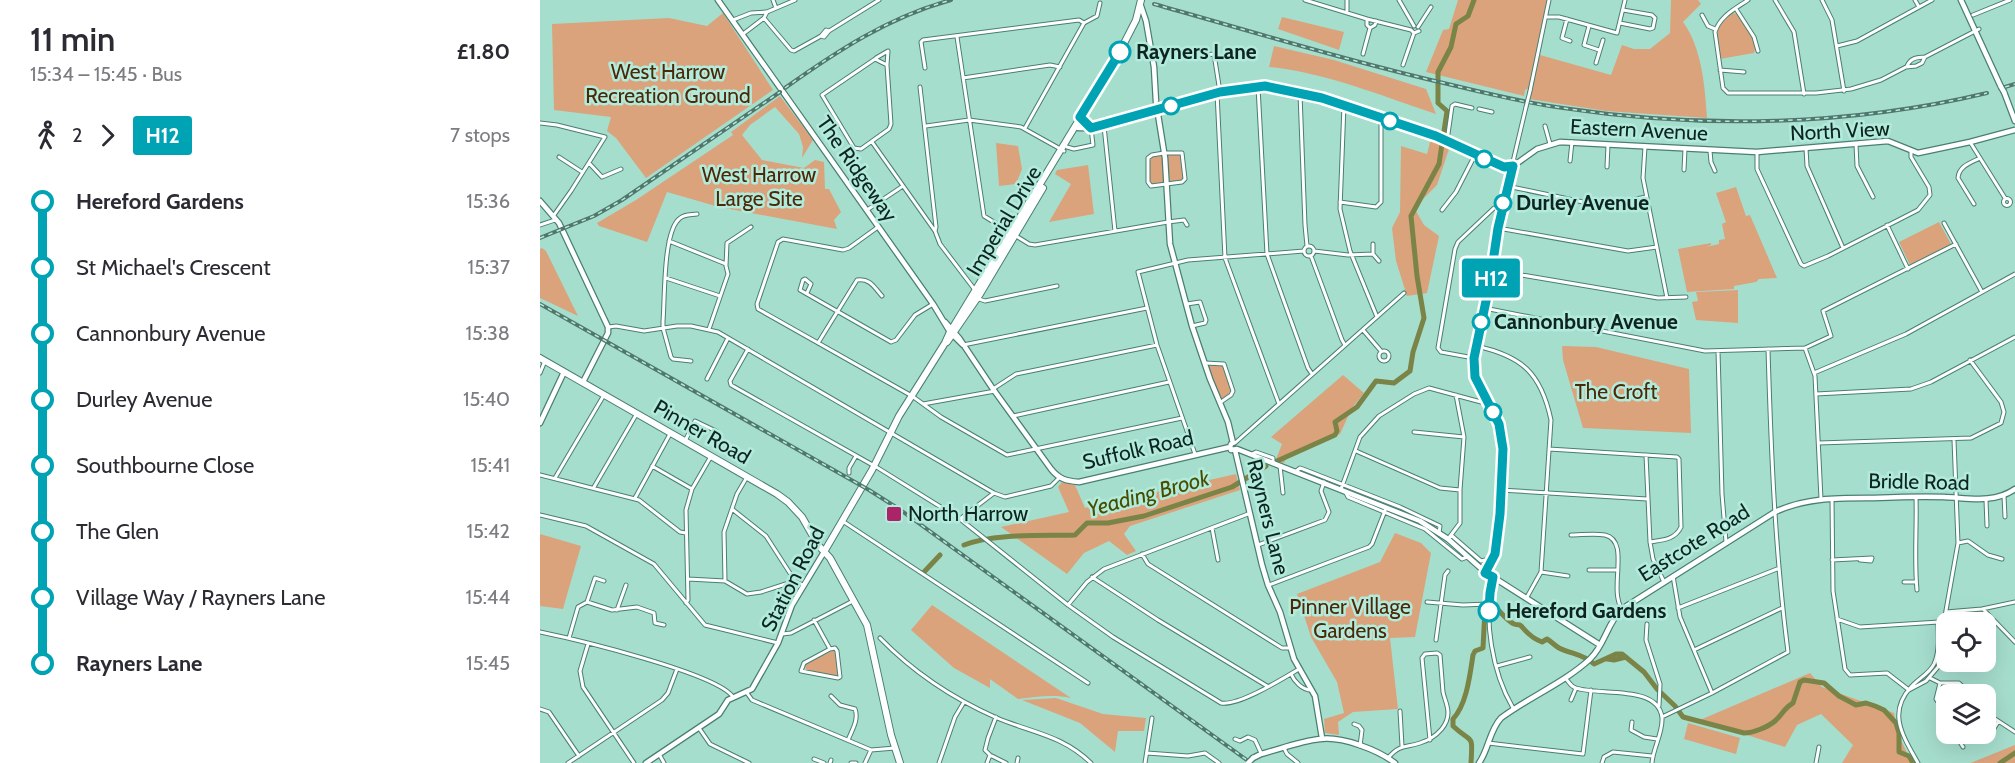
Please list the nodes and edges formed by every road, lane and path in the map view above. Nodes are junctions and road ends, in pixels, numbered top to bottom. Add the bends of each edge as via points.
1 (718, 0) edge
2 (772, 0) edge
3 (795, 0) edge
4 (879, 0) edge
5 (1305, 0) edge
6 (1347, 0) edge
7 (1399, 0) edge
8 (1549, 0) edge
9 (1625, 0) edge
10 (1748, 0) edge
11 (1775, 0) edge
12 (1822, 0) edge
13 (1915, 0) edge
14 (1932, 0) edge
15 (1961, 0) edge
16 (2010, 0) edge
17 (1100, 3) dead end
18 (1139, 4) edge
19 (1431, 7) dead end
20 (1919, 7) junction
21 (777, 8) junction
22 (1736, 9) junction
23 (1623, 10) junction
24 (1347, 11) junction
25 (767, 12) junction
26 (1702, 15) dead end
27 (1973, 15) dead end
28 (764, 18) junction
29 (1547, 18) junction
30 (1367, 19) junction
31 (1567, 19) junction
32 (733, 20) junction
33 (1134, 21) junction
34 (1376, 21) junction
35 (1084, 23) junction
36 (1620, 23) junction
37 (1146, 25) junction
38 (1416, 26) junction
39 (1589, 26) junction
40 (1370, 28) junction
41 (1715, 29) junction
42 (1977, 30) junction
43 (1413, 32) junction
44 (743, 34) junction
45 (957, 36) junction
46 (1570, 40) dead end
47 (1603, 40) dead end
48 (1837, 46) junction
49 (1599, 50) junction
50 (1758, 51) dead end
51 (1363, 54) dead end
52 (1197, 56) dead end
53 (1925, 57) junction
54 (875, 59) junction
55 (1596, 63) dead end
56 (887, 65) junction
57 (1403, 65) dead end
58 (1060, 67) junction
59 (1906, 68) junction
60 (925, 69) dead end
61 (1720, 70) junction
62 (1744, 72) dead end
63 (963, 78) junction
64 (1258, 86) junction
65 (920, 87) dead end
66 (1844, 91) junction
67 (1300, 92) junction
68 (1219, 93) junction
69 (1804, 94) junction
70 (1156, 103) junction
71 (1344, 105) junction
72 (1165, 108) junction
73 (1472, 108) dead end
74 (1479, 109) dead end
75 (1492, 112) dead end
76 (1155, 113) junction
77 (2014, 114) edge
78 (1381, 118) junction
79 (1081, 119) junction
80 (969, 120) junction
81 (2015, 121) edge
82 (540, 123) edge
83 (926, 126) junction
84 (1104, 126) junction
85 (1545, 126) dead end
86 (1025, 128) junction
87 (1078, 128) junction
88 (1091, 128) junction
89 (2015, 130) edge
90 (1444, 140) junction
91 (872, 142) junction
92 (1572, 142) junction
93 (1971, 142) junction
94 (1550, 144) junction
95 (1856, 144) junction
96 (1608, 146) junction
97 (1645, 147) junction
98 (1806, 148) junction
99 (1064, 149) junction
100 (1685, 149) junction
101 (1710, 150) junction
102 (1733, 152) joint
103 (1757, 152) junction
104 (1911, 152) junction
105 (1164, 153) junction
106 (1475, 155) junction
107 (559, 157) dead end
108 (1980, 158) junction
109 (1570, 161) dead end
110 (589, 163) junction
111 (1513, 166) junction
112 (1607, 167) dead end
113 (621, 170) dead end
114 (1684, 170) dead end
115 (1715, 171) dead end
116 (582, 172) junction
117 (1167, 184) junction
118 (903, 186) junction
119 (1507, 186) junction
120 (1647, 197) junction
121 (1873, 197) dead end
122 (2005, 198) dead end
123 (540, 201) edge
124 (1340, 202) junction
125 (1974, 204) dead end
126 (1502, 207) junction
127 (1442, 210) dead end
128 (867, 211) junction
129 (697, 214) dead end
130 (1186, 215) dead end
131 (555, 217) junction
132 (1184, 220) junction
133 (1168, 222) junction
134 (1944, 223) dead end
135 (540, 225) edge
136 (1187, 225) dead end
137 (1887, 225) junction
138 (751, 227) dead end
139 (878, 227) junction
140 (1498, 228) junction
141 (935, 231) junction
142 (1115, 231) junction
143 (1013, 234) junction
144 (669, 241) junction
145 (1373, 244) dead end
146 (1956, 244) junction
147 (1307, 246) junction
148 (1657, 247) junction
149 (1843, 248) junction
150 (1304, 251) junction
151 (1314, 251) junction
152 (1267, 254) junction
153 (1373, 254) junction
154 (1351, 255) junction
155 (1311, 256) junction
156 (1225, 258) junction
157 (1379, 261) dead end
158 (1175, 263) junction
159 (726, 264) junction
160 (1493, 265) junction
161 (1908, 269) junction
162 (1504, 272) junction
163 (2015, 274) edge
164 (1491, 275) junction
165 (666, 278) junction
166 (1058, 286) dead end
167 (1982, 292) junction
168 (807, 293) junction
169 (1404, 293) dead end
170 (978, 295) junction
171 (720, 296) junction
172 (882, 296) dead end
173 (1686, 297) dead end
174 (1667, 298) junction
175 (933, 304) junction
176 (1186, 305) junction
177 (1147, 308) junction
178 (1484, 308) junction
179 (837, 311) junction
180 (1377, 317) junction
181 (1192, 326) junction
182 (608, 327) junction
183 (663, 328) junction
184 (709, 329) junction
185 (1363, 330) junction
186 (952, 332) junction
187 (2015, 337) edge
188 (728, 338) junction
189 (818, 343) junction
190 (963, 345) junction
191 (1157, 345) junction
192 (1345, 345) junction
193 (1476, 346) junction
194 (1805, 348) junction
195 (748, 349) junction
196 (1768, 349) junction
197 (1382, 351) dead end
198 (1718, 351) junction
199 (1474, 358) junction
200 (543, 359) edge
201 (1970, 360) junction
202 (691, 361) dead end
203 (1204, 363) junction
204 (564, 372) junction
205 (540, 373) edge
206 (1814, 373) junction
207 (1312, 374) junction
208 (707, 379) dead end
209 (583, 382) junction
210 (1169, 382) junction
211 (994, 390) junction
212 (1816, 394) junction
213 (604, 395) junction
214 (1455, 395) junction
215 (912, 396) junction
216 (1487, 401) junction
217 (1221, 402) junction
218 (923, 404) junction
219 (1278, 404) junction
220 (637, 414) junction
221 (1013, 416) junction
222 (1182, 418) junction
223 (540, 423) edge
224 (716, 431) dead end
225 (891, 432) junction
226 (1414, 432) dead end
227 (670, 433) junction
228 (1464, 437) junction
229 (1954, 440) junction
230 (685, 441) junction
231 (1819, 443) junction
232 (1234, 444) junction
233 (1549, 449) junction
234 (1037, 450) junction
235 (1355, 450) junction
236 (1243, 452) junction
237 (1195, 454) junction
238 (1646, 455) junction
239 (711, 456) junction
240 (856, 456) junction
241 (1236, 458) junction
242 (652, 466) junction
243 (1280, 466) junction
244 (875, 467) junction
245 (1295, 472) junction
246 (849, 473) dead end
247 (540, 475) edge
248 (747, 477) junction
249 (555, 478) junction
250 (1059, 478) junction
251 (1324, 482) junction
252 (594, 488) junction
253 (1344, 488) junction
254 (692, 489) junction
255 (2015, 489) edge
256 (1460, 490) junction
257 (1500, 490) junction
258 (994, 493) junction
259 (1283, 493) dead end
260 (1546, 493) junction
261 (2004, 496) junction
262 (1916, 497) junction
263 (634, 498) junction
264 (1956, 498) junction
265 (1647, 499) junction
266 (1821, 499) junction
267 (1832, 499) junction
268 (1986, 500) junction
269 (732, 509) junction
270 (1385, 509) junction
271 (1775, 512) junction
272 (1248, 514) junction
273 (540, 515) edge
274 (2005, 517) dead end
275 (960, 519) junction
276 (844, 522) junction
277 (1987, 526) dead end
278 (1212, 528) junction
279 (1439, 532) junction
280 (686, 533) junction
281 (1571, 535) dead end
282 (1450, 537) junction
283 (1650, 542) junction
284 (1958, 543) junction
285 (1726, 544) junction
286 (1257, 546) junction
287 (1142, 554) junction
288 (826, 555) junction
289 (1467, 557) junction
290 (1494, 558) junction
291 (2002, 559) dead end
292 (1218, 560) dead end
293 (1832, 560) junction
294 (1860, 560) dead end
295 (1778, 568) junction
296 (1589, 570) dead end
297 (1618, 570) junction
298 (1448, 571) dead end
299 (1541, 572) junction
300 (1485, 573) junction
301 (1568, 576) dead end
302 (1673, 576) junction
303 (1092, 577) junction
304 (1493, 577) junction
305 (688, 579) junction
306 (604, 581) dead end
307 (725, 581) junction
308 (795, 581) junction
309 (1664, 582) junction
310 (1904, 582) dead end
311 (1916, 582) junction
312 (626, 585) dead end
313 (1268, 585) junction
314 (804, 586) junction
315 (1917, 590) dead end
316 (1527, 597) junction
317 (853, 601) junction
318 (587, 602) junction
319 (1426, 602) dead end
320 (2015, 602) edge
321 (686, 603) junction
322 (1441, 603) junction
323 (1068, 605) junction
324 (1489, 607) junction
325 (1678, 608) junction
326 (1782, 608) junction
327 (1623, 609) junction
328 (1982, 609) junction
329 (617, 610) junction
330 (1946, 612) joint
331 (1837, 619) junction
332 (814, 620) junction
333 (1936, 622) edge
334 (1647, 624) dead end
335 (664, 626) dead end
336 (540, 632) edge
337 (782, 634) junction
338 (569, 638) junction
339 (880, 638) dead end
340 (1436, 640) dead end
341 (2015, 642) edge
342 (588, 643) junction
343 (778, 643) junction
344 (1600, 645) junction
345 (1290, 648) junction
346 (830, 649) junction
347 (1694, 650) junction
348 (1530, 657) dead end
349 (1936, 660) edge
350 (1497, 666) junction
351 (1936, 667) edge
352 (677, 669) junction
353 (1299, 669) junction
354 (1291, 674) junction
355 (1928, 676) junction
356 (1565, 677) junction
357 (1088, 683) dead end
358 (1940, 683) joint
359 (1960, 684) edge
360 (1268, 686) junction
361 (1576, 688) junction
362 (1312, 689) junction
363 (1592, 690) junction
364 (1909, 690) junction
365 (747, 693) junction
366 (1712, 693) junction
367 (831, 696) dead end
368 (733, 697) junction
369 (1571, 700) dead end
370 (964, 702) junction
371 (1659, 707) junction
372 (1514, 708) junction
373 (540, 709) edge
374 (1400, 711) dead end
375 (996, 717) junction
376 (1662, 717) junction
377 (1152, 718) dead end
378 (1632, 722) dead end
379 (1998, 722) joint
380 (1354, 724) dead end
381 (1996, 725) edge
382 (699, 728) junction
383 (2015, 732) edge
384 (614, 733) junction
385 (1322, 738) junction
386 (1235, 739) dead end
387 (1658, 739) junction
388 (848, 740) junction
389 (1430, 740) junction
390 (1488, 743) junction
391 (1961, 744) edge
392 (1360, 746) junction
393 (1402, 746) junction
394 (1284, 747) junction
395 (1819, 747) dead end
396 (1963, 747) dead end
397 (895, 748) junction
398 (871, 750) junction
399 (1147, 753) junction
400 (659, 754) junction
401 (1262, 754) junction
402 (990, 755) junction
403 (579, 756) junction
404 (1652, 756) junction
405 (1018, 758) dead end
406 (1388, 758) junction
407 (814, 759) dead end
408 (568, 763) edge
409 (634, 763) edge
410 (646, 763) edge
411 (664, 763) edge
412 (749, 763) edge
413 (824, 763) edge
414 (865, 763) edge
415 (900, 763) edge
416 (939, 763) edge
417 (987, 763) edge
418 (1006, 763) edge
419 (1017, 763) edge
420 (1091, 763) edge
421 (1145, 763) edge
422 (1219, 763) edge
423 (1248, 763) edge
424 (1298, 763) edge
425 (1395, 763) edge
426 (1479, 763) edge
427 (1602, 763) edge
428 (1652, 763) edge
429 (1816, 763) edge
430 (1918, 763) edge

1 - 32 street, The Ridgeway
2 - 21 street
3 - 21 street
4 - 28 street via 794,51
5 - 24 street
6 - 24 street
7 - 38 street
8 - 29 street
9 - 23 street
10 - 22 street
11 - 69 street via 1794,32
12 - 48 street via 1833,20
13 - 20 street
14 - 20 street
15 - 42 street
16 - 27 street
17 - 35 street via 1098,14
18 - 33 main road, Imperial Drive
18 - 37 street, Rayners Lane
19 - 38 street
20 - 48 street via 1857,41
21 - 25 street
22 - 41 street via 1720,20
22 - 50 street
23 - 36 street
23 - 36 street via 1652,15 1653,28
24 - 30 street
25 - 28 street
25 - 32 street
26 - 41 street via 1708,26
28 - 44 street
29 - 31 street
29 - 111 street, bridge
30 - 34 street
30 - 40 street
31 - 39 street
31 - 46 street via 1562,38
32 - 44 street, The Ridgeway
33 - 37 street via 1142,20
33 - 79 main road, Imperial Drive
34 - 40 street
34 - 43 street
35 - 45 street via 1079,20
35 - 58 street
36 - 39 street via 1616,33
37 - 70 street, Rayners Lane
38 - 43 street
38 - 43 street via 1418,32
39 - 49 street via 1584,45
40 - 51 street
41 - 61 street
42 - 53 street
42 - 77 street
43 - 57 street
44 - 128 street, The Ridgeway
45 - 60 street via 921,42
45 - 63 street
47 - 49 street
48 - 66 street
49 - 55 street
52 - 68 street via 1215,54
53 - 59 street via 1922,63
53 - 59 street via 1912,60
54 - 56 street
54 - 56 street via 888,51
54 - 91 street via 822,95 854,148 861,150
56 - 91 street via 891,124
58 - 63 street via 1050,65
58 - 86 street
59 - 66 street
61 - 62 street
61 - 69 street via 1723,88 1728,93
63 - 80 street
64 - 67 street
64 - 68 street
64 - 152 street
65 - 83 street
66 - 69 street
67 - 71 street
67 - 147 street
68 - 72 street
68 - 156 street
70 - 72 street
70 - 76 street, Rayners Lane
71 - 78 street
71 - 124 street
72 - 76 street
73 - 90 street via 1453,105
74 - 75 street
76 - 84 street
76 - 105 street, Rayners Lane
77 - 81 street
78 - 90 street
78 - 124 street via 1381,202 1376,207
79 - 87 main road, Imperial Drive
79 - 88 street
79 - 99 main road, Imperial Drive
80 - 83 street
80 - 86 street
80 - 143 street via 984,216
82 - 110 street via 605,137
83 - 141 street
84 - 88 street
84 - 142 street
85 - 94 street
86 - 99 street
87 - 88 street
87 - 99 main road, Imperial Drive
88 - 99 street via 1092,145
89 - 93 street, North View
90 - 106 street
91 - 118 street
92 - 94 street, Eastern Avenue
92 - 96 street, Eastern Avenue
92 - 109 street
93 - 104 street, North View
93 - 108 street
94 - 111 street, Eastern Avenue
95 - 98 street, North View
95 - 104 street, North View via 1894,142
95 - 121 street via 1857,166
96 - 97 street, Eastern Avenue
96 - 112 street
97 - 100 street, Eastern Avenue
97 - 120 street via 1643,178
98 - 103 street, North View
98 - 149 street via 1807,166
99 - 143 main road, Imperial Drive
100 - 101 street, Eastern Avenue
100 - 114 street
101 - 102 street, Eastern Avenue
101 - 115 street
102 - 103 street, North View
103 - 149 street via 1757,169 1801,264 1806,266
104 - 137 street via 1930,195 1918,210
105 - 117 street, Rayners Lane
105 - 117 street via 1148,156 1148,182 1151,186
105 - 117 street via 1182,153 1185,179
106 - 111 street via 1504,167
106 - 127 street
107 - 116 street
108 - 122 street
108 - 125 street via 1962,168 1958,175
110 - 113 street via 602,177
110 - 116 street
111 - 119 street
116 - 131 street
117 - 133 street, Rayners Lane
118 - 128 street
118 - 141 street
119 - 120 street via 1602,206
119 - 126 street
120 - 148 street
123 - 131 street
124 - 154 street
126 - 140 street
126 - 199 street via 1494,208 1455,249 1438,348 1441,352
128 - 139 street, The Ridgeway
129 - 144 street via 676,221
130 - 132 street
131 - 135 street
131 - 182 street
132 - 133 street
132 - 136 street
133 - 142 street
133 - 158 street, Rayners Lane
134 - 146 street
137 - 149 street
137 - 161 street
138 - 159 street via 727,243
139 - 175 street, The Ridgeway
139 - 189 street via 843,250 783,239 778,242 758,309
140 - 148 street via 1628,251
140 - 160 street
141 - 170 street via 940,244
142 - 143 street via 1032,245
143 - 170 main road, Imperial Drive
144 - 159 street
144 - 165 street
145 - 153 street
146 - 161 street
146 - 167 street
147 - 150 street
147 - 151 street
148 - 174 street
150 - 152 street
150 - 155 street
151 - 154 street
151 - 155 street
152 - 156 street
152 - 207 street
153 - 154 street
153 - 157 street
154 - 180 street
155 - 192 street
156 - 158 street
156 - 219 street
158 - 176 street, Rayners Lane
158 - 177 street via 1138,272
159 - 171 street via 728,274
160 - 162 street
160 - 164 street
161 - 194 street via 1823,311 1831,336
162 - 164 street
162 - 174 street
163 - 167 street
164 - 178 street
165 - 171 street
165 - 183 street
166 - 170 street via 985,301
167 - 206 street via 1906,334
168 - 168 street via 800,288 805,279 811,284
168 - 179 street
169 - 180 street
170 - 186 main road, Imperial Drive
171 - 184 street
172 - 179 street via 870,281 857,280
173 - 174 street
175 - 179 street via 915,315 891,342
175 - 186 street, The Ridgeway
176 - 181 street, Rayners Lane
176 - 181 street via 1200,302 1206,320
177 - 190 street
177 - 191 street
178 - 193 street
178 - 198 street
179 - 189 street
180 - 185 street
181 - 203 street, Rayners Lane
182 - 183 street via 644,331
182 - 209 street
183 - 184 street
183 - 202 street via 671,357
184 - 188 street
185 - 192 street
185 - 197 street
186 - 190 street, The Ridgeway
186 - 215 main road, Imperial Drive
187 - 201 street
188 - 195 street
188 - 208 street
189 - 215 street
190 - 211 street, The Ridgeway
191 - 210 street
191 - 211 street via 1016,374
192 - 207 street
193 - 199 street
193 - 233 street via 1503,352 1539,382 1551,420
194 - 196 street
194 - 206 street
195 - 225 street
195 - 240 street via 731,385
196 - 198 street
196 - 271 street
198 - 285 street
199 - 216 street via 1475,377
200 - 204 main road, Pinner Road
200 - 205 street
201 - 212 street via 1911,389
201 - 229 street via 2004,412 2001,423 1971,438
203 - 217 street, Rayners Lane
203 - 217 street via 1224,364 1233,391
204 - 209 main road, Pinner Road
204 - 223 street
206 - 212 street
207 - 219 street
209 - 213 main road, Pinner Road
210 - 221 street
210 - 222 street
211 - 218 street
211 - 221 street, The Ridgeway
212 - 231 street
213 - 220 main road, Pinner Road
213 - 249 street
214 - 216 street
214 - 228 street
214 - 235 street via 1429,388 1414,394 1368,426
215 - 218 street
215 - 225 main road, Imperial Drive
216 - 257 street via 1502,434
217 - 232 street, Rayners Lane
218 - 234 street via 1007,455
219 - 232 street
220 - 227 main road, Pinner Road
220 - 252 street
221 - 234 street, The Ridgeway
222 - 234 street
222 - 237 street
224 - 230 street via 695,421
225 - 244 main road, Imperial Drive
225 - 258 street
226 - 228 street
227 - 230 main road, Pinner Road
227 - 242 street
228 - 256 street
229 - 231 street
229 - 264 street
230 - 239 main road, Pinner Road
231 - 266 street
232 - 236 street
232 - 237 street, Suffolk Road
232 - 241 street, Rayners Lane
233 - 238 street
233 - 260 street
234 - 250 street, The Ridgeway
235 - 253 street
235 - 256 street via 1440,488
236 - 241 street
236 - 243 street
237 - 250 street, Suffolk Road via 1079,482
238 - 265 street
238 - 283 street via 1679,459 1681,527 1671,538
239 - 248 main road, Pinner Road
239 - 254 street
240 - 244 street
240 - 246 street
241 - 272 street, Rayners Lane
242 - 254 street
242 - 263 street
243 - 245 street
243 - 259 street
244 - 275 street
244 - 276 main road, Station Road
245 - 251 street
245 - 253 street via 1300,468
247 - 249 street
248 - 269 street
248 - 288 main road, Pinner Road via 796,509
249 - 252 street
250 - 258 street, Suffolk Road via 1051,486 1005,497
251 - 253 street
251 - 286 street via 1321,491 1329,512 1325,520
252 - 263 street
253 - 270 street
253 - 279 street via 1425,518 1440,526
254 - 280 street via 686,510
255 - 261 street, Bridle Road
256 - 282 street via 1460,523
257 - 260 street
257 - 290 street
258 - 275 street
260 - 265 street
260 - 299 street
261 - 268 street, Bridle Road
261 - 274 street
262 - 264 street, Bridle Road
262 - 267 street, Bridle Road
262 - 311 street
263 - 280 street
264 - 268 street, Bridle Road
264 - 284 street
265 - 283 street
266 - 267 street, Bridle Road
266 - 271 street, Eastcote Road
267 - 293 street
268 - 277 street
269 - 307 street via 724,532
269 - 308 street via 766,536
270 - 279 street
270 - 289 street via 1425,530 1462,559
270 - 313 street via 1369,547
271 - 285 street, Eastcote Road
271 - 295 street
272 - 278 street
272 - 286 street, Rayners Lane
273 - 321 street via 586,526 654,564
275 - 323 street
276 - 288 main road, Station Road
276 - 357 street
278 - 287 street
278 - 292 street
279 - 282 street
280 - 305 street
281 - 297 street via 1606,535 1614,540
282 - 289 street
282 - 290 street via 1481,561
283 - 309 street
284 - 291 street via 1968,541 1988,555
284 - 330 street
285 - 302 street, Eastcote Road
286 - 313 street, Rayners Lane
287 - 303 street
287 - 345 street via 1148,564 1282,648
288 - 314 street, Station Road
288 - 317 main road, Pinner Road
289 - 300 street
290 - 300 street
293 - 294 street
293 - 331 street
295 - 325 street
295 - 326 street
296 - 297 street
297 - 327 street via 1616,598
298 - 322 street via 1444,575
299 - 301 street
299 - 316 street
300 - 304 street
302 - 309 street, Eastcote Road
302 - 325 street
303 - 323 street
303 - 360 street
304 - 316 street
304 - 324 street
305 - 307 street
305 - 321 street
306 - 318 street via 595,578
307 - 308 street via 747,594
308 - 314 street
309 - 327 street, Eastcote Road
310 - 311 street
311 - 315 street
312 - 329 street
313 - 345 street, Rayners Lane
314 - 337 street, Station Road via 790,609
316 - 344 street
317 - 332 street
317 - 397 main road, Pinner Road via 870,635
318 - 329 street
318 - 338 street via 578,607
319 - 322 street
320 - 328 street
321 - 343 street via 705,624
322 - 324 street
322 - 340 street
323 - 360 street via 1221,703 1239,700
324 - 350 street via 1490,643
325 - 347 street
326 - 347 street
326 - 366 street via 1788,652
327 - 344 street, Eastcote Road via 1613,619
328 - 330 street
328 - 341 street
329 - 335 street via 637,607 654,613 655,623
331 - 333 street via 1860,627
331 - 364 street via 1845,669 1850,675 1887,674
332 - 337 street
332 - 346 street
334 - 371 street via 1646,640 1660,684
336 - 338 street
337 - 343 street, Station Road
338 - 342 street
339 - 370 street via 939,687
342 - 352 street
342 - 384 street via 580,671 583,687
343 - 365 street, Station Road
344 - 356 street, Eastcote Road via 1589,660
345 - 353 street, Rayners Lane
346 - 346 street via 837,651 840,677 801,671 804,663
347 - 366 street
348 - 350 street
349 - 355 street
350 - 372 street
351 - 355 street
352 - 368 street via 727,690
352 - 384 street via 662,700
353 - 354 street
353 - 362 street, Rayners Lane
354 - 360 street
354 - 362 street via 1306,689
355 - 358 street
355 - 364 street
356 - 361 street
356 - 372 street, Eastcote Road
358 - 359 street
361 - 363 street
361 - 369 street
362 - 385 street, Rayners Lane via 1318,703
363 - 371 street via 1648,698
363 - 390 street via 1583,754
364 - 430 street via 1898,710 1902,734
365 - 368 street
365 - 388 street via 752,700
366 - 376 street
367 - 388 street via 840,705 855,709 857,719
368 - 382 street via 719,714
370 - 375 street
370 - 416 street
371 - 376 street
372 - 390 street, Eastcote Road via 1495,724
373 - 403 street via 549,712
374 - 393 street
375 - 402 street via 986,743
375 - 420 street via 1054,737
376 - 387 street
377 - 399 street
378 - 387 street via 1631,730
379 - 381 street
379 - 383 street
380 - 392 street via 1362,730
382 - 400 street
382 - 412 street via 710,744
384 - 403 street
384 - 409 street
385 - 392 street
385 - 394 street
386 - 401 street via 1255,740
387 - 404 street
388 - 398 street
389 - 389 street via 1442,729 1448,713 1437,653 1424,654 1422,658
389 - 393 street
390 - 426 street, Eastcote Road
391 - 396 street
392 - 406 street
393 - 406 street
394 - 401 street
394 - 424 street
395 - 429 street
397 - 398 street
397 - 415 main road, Pinner Road
398 - 414 street
399 - 421 street
399 - 422 street via 1205,753
400 - 410 street
400 - 411 street
401 - 423 street, bridge
402 - 417 street
402 - 418 street
403 - 408 street
404 - 427 street via 1613,752
404 - 428 street
405 - 419 street
406 - 425 street
407 - 413 street

